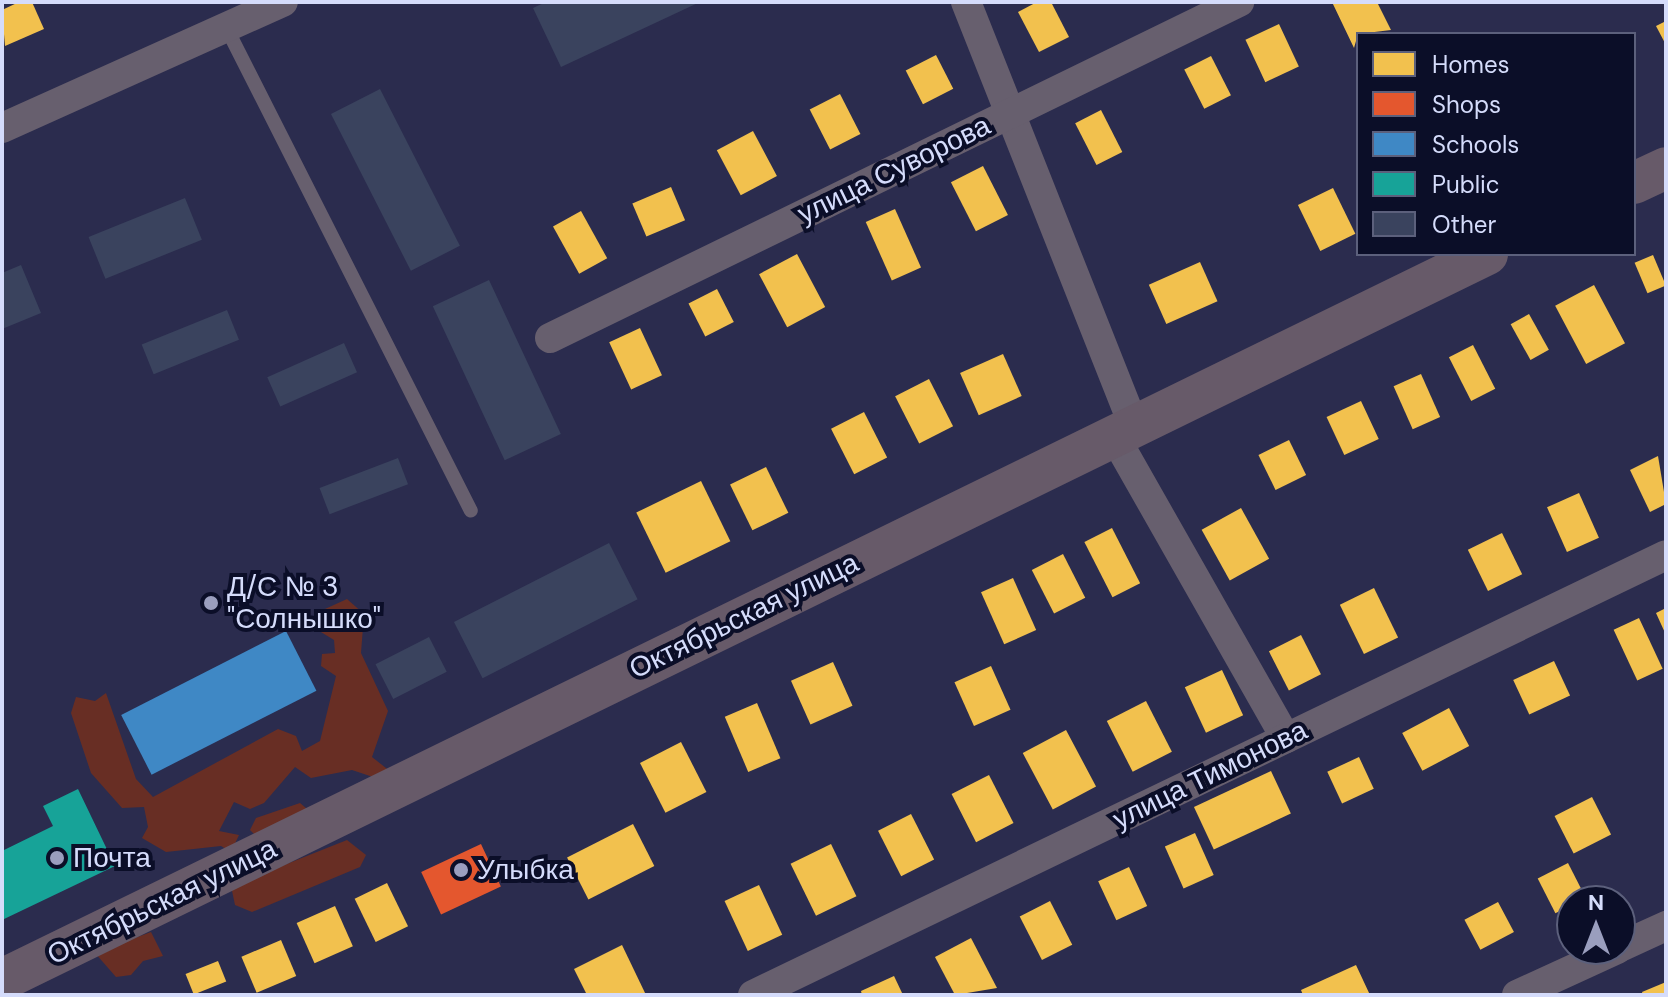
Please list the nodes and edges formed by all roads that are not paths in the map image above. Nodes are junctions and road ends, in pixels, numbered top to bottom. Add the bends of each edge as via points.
1 (283, 2) edge
2 (966, 2) edge
3 (1239, 2) edge
4 (226, 27) junction
5 (1010, 113) junction
6 (2, 128) edge
7 (1666, 168) edge
8 (1636, 182) edge
9 (1483, 256) edge
10 (550, 338) dead end
11 (1123, 429) junction
12 (471, 511) dead end
13 (1666, 555) edge
14 (1286, 738) junction
15 (1666, 926) edge
16 (1636, 940) edge
17 (1581, 965) edge
18 (2, 980) edge
19 (753, 995) edge
20 (1517, 995) edge

1 - 4 street
2 - 5 street
3 - 5 street, улица Суворова
4 - 6 street
4 - 12 lane
5 - 10 street, улица Суворова
5 - 11 street
7 - 8 street
9 - 11 street, Октябрьская улица
11 - 14 street
11 - 18 street, Октябрьская улица
13 - 14 street, улица Тимонова
14 - 19 street, улица Тимонова
15 - 16 street
17 - 20 street

